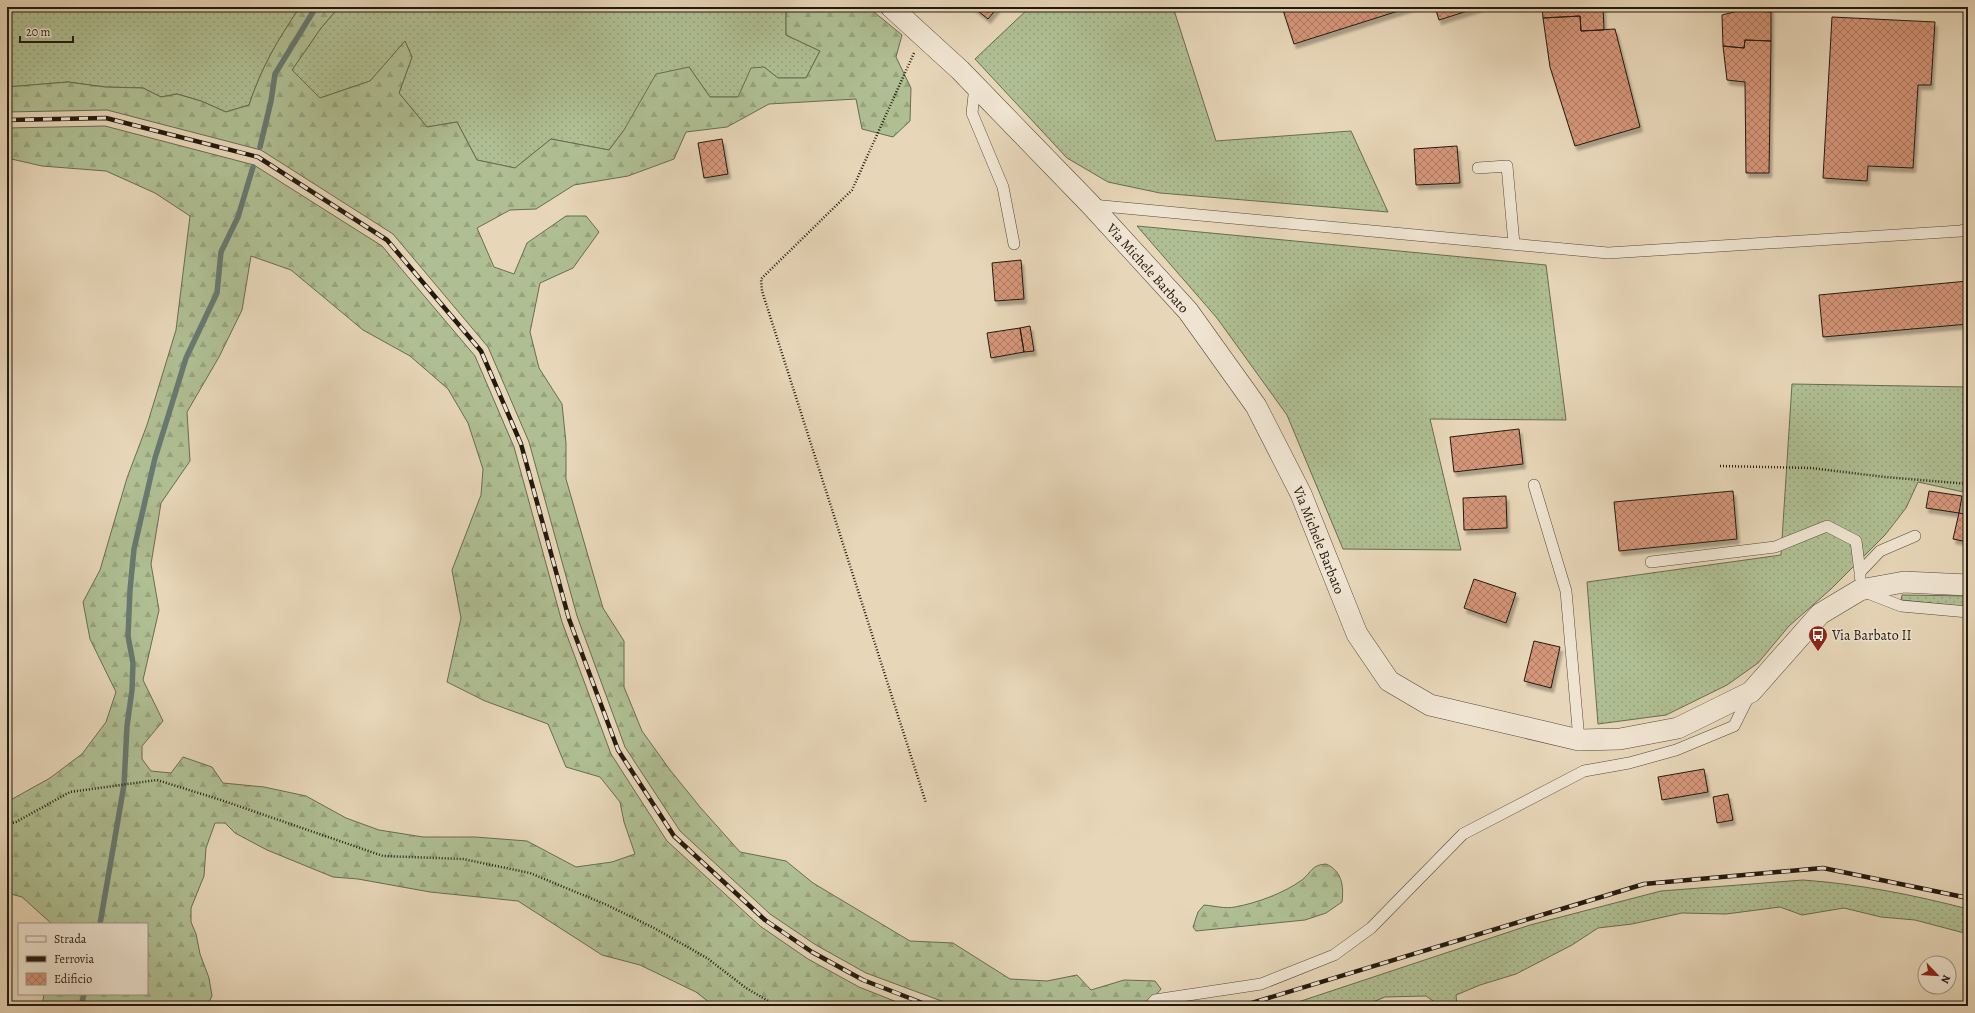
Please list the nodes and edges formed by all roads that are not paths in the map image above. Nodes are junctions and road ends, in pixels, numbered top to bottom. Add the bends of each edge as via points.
1 (891, 7) edge
2 (976, 86) junction
3 (1478, 168) dead end
4 (1090, 204) junction
5 (1968, 228) edge
6 (1014, 244) dead end
7 (1514, 244) junction
8 (1534, 486) dead end
9 (1915, 536) dead end
10 (1651, 562) dead end
11 (1860, 581) junction
12 (1968, 585) edge
13 (1968, 612) edge
14 (1751, 692) junction
15 (1579, 740) junction
16 (1150, 1006) edge

1 - 2 street, Via Michele Barbato
2 - 4 street, Via Michele Barbato
2 - 6 lane via 972,113 1003,187
3 - 7 lane via 1507,166
4 - 7 lane
4 - 15 street, Via Michele Barbato via 1188,311 1256,406 1301,494 1357,634 1389,681 1430,704
5 - 7 lane via 1961,231 1608,253
8 - 15 lane via 1566,591
9 - 11 lane via 1880,551
10 - 11 lane via 1775,547 1827,526 1856,540
11 - 12 street
11 - 13 lane via 1901,606
11 - 14 street, Via Michele Barbato via 1820,614
14 - 15 street, Via Michele Barbato via 1678,728 1620,739
14 - 16 lane via 1734,726 1676,750 1629,763 1584,771 1463,834 1371,928 1334,955 1261,984 1155,1000

